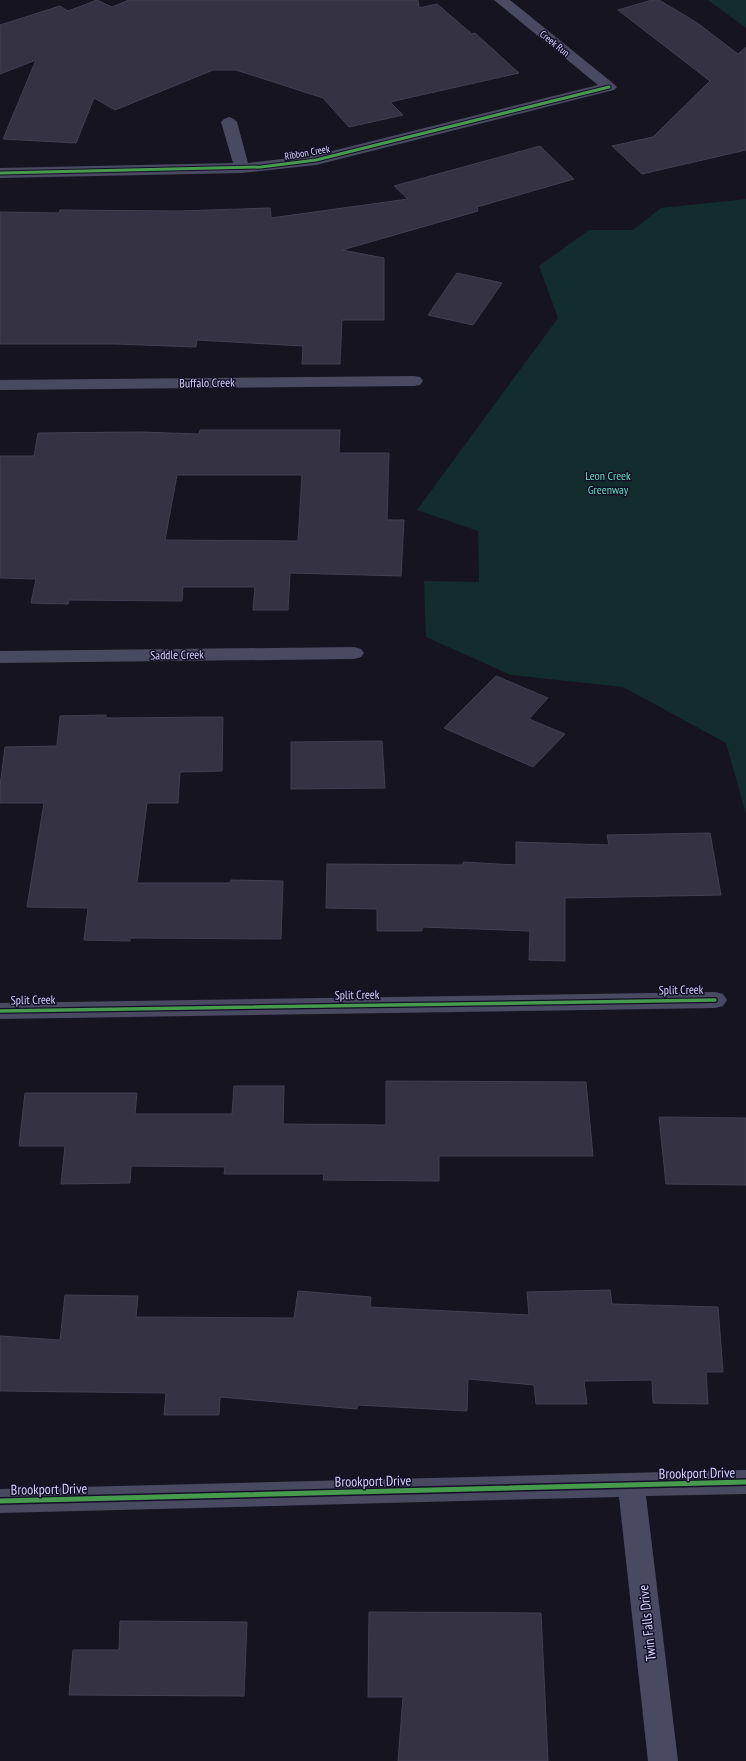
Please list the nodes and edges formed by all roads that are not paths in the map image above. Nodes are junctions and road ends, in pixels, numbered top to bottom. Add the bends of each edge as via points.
1 (501, 0) edge
2 (609, 87) joint
3 (228, 122) dead end
4 (242, 168) junction
5 (0, 173) edge
6 (414, 381) dead end
7 (0, 385) edge
8 (354, 653) dead end
9 (0, 657) edge
10 (715, 1000) dead end
11 (0, 1011) edge
12 (746, 1482) edge
13 (631, 1485) junction
14 (0, 1501) edge
15 (663, 1761) edge

1 - 2 street, Creek Run
2 - 4 street, Ribbon Creek via 316,160
3 - 4 street
4 - 5 street, Ribbon Creek
6 - 7 street, Buffalo Creek
8 - 9 street, Saddle Creek
10 - 11 street, Split Creek
12 - 13 street, Brookport Drive
13 - 14 street, Brookport Drive
13 - 15 street, Twin Falls Drive

